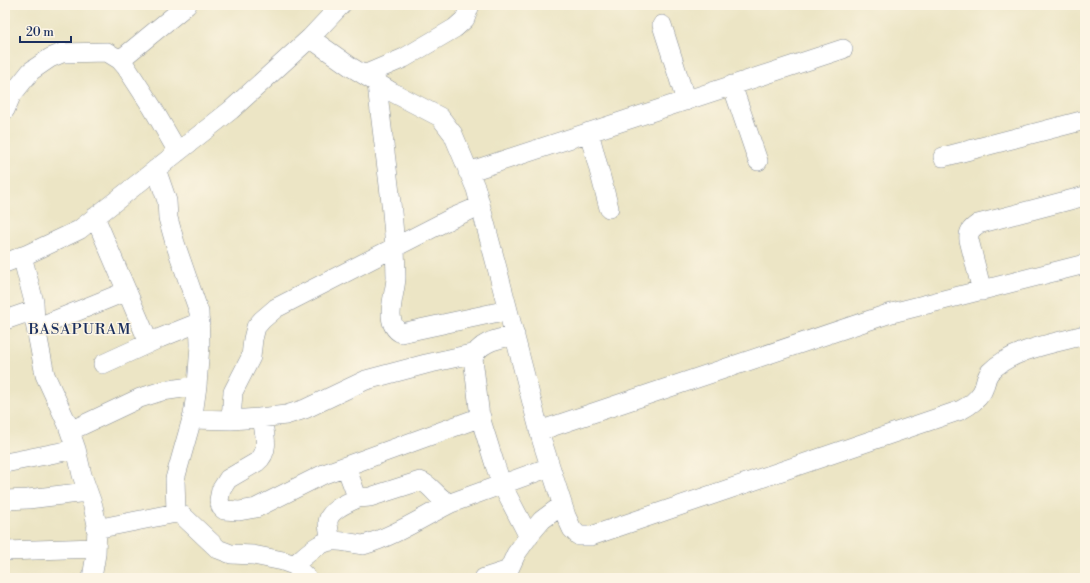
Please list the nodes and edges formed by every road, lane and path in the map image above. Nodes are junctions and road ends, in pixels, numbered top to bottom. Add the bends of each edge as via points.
1 (188, 5) edge
2 (341, 5) edge
3 (470, 5) edge
4 (662, 25) dead end
5 (310, 38) junction
6 (843, 49) dead end
7 (120, 60) junction
8 (370, 79) junction
9 (732, 85) junction
10 (7, 96) edge
11 (686, 100) junction
12 (1085, 120) edge
13 (589, 132) junction
14 (178, 152) junction
15 (943, 157) dead end
16 (758, 161) dead end
17 (156, 169) junction
18 (468, 172) junction
19 (1085, 196) edge
20 (480, 206) junction
21 (609, 208) dead end
22 (95, 217) junction
23 (394, 247) junction
24 (14, 260) edge
25 (1085, 264) edge
26 (982, 290) junction
27 (127, 291) junction
28 (508, 310) junction
29 (35, 319) junction
30 (5, 320) edge
31 (200, 322) junction
32 (514, 334) junction
33 (1085, 335) edge
34 (149, 343) junction
35 (476, 353) junction
36 (103, 364) dead end
37 (197, 386) junction
38 (481, 417) junction
39 (262, 418) junction
40 (192, 419) junction
41 (230, 420) junction
42 (70, 431) junction
43 (539, 431) junction
44 (76, 449) junction
45 (5, 463) edge
46 (346, 467) junction
47 (550, 467) junction
48 (502, 485) junction
49 (87, 492) junction
50 (360, 497) junction
51 (5, 500) edge
52 (451, 503) junction
53 (562, 505) junction
54 (176, 513) junction
55 (96, 529) junction
56 (528, 537) junction
57 (331, 541) junction
58 (96, 548) junction
59 (5, 551) edge
60 (301, 572) edge
61 (507, 574) edge
62 (92, 578) edge
63 (484, 578) edge

1 - 7 street
2 - 5 street
3 - 8 street via 465,19 455,28
4 - 11 street
5 - 8 street
5 - 14 street via 231,110
6 - 9 street
7 - 10 street via 107,52 62,53 31,71
7 - 14 street via 152,107
8 - 18 street via 440,116 453,134
8 - 23 street via 390,203
9 - 11 street
9 - 16 street
11 - 13 street
12 - 15 street
13 - 18 street
13 - 21 street
14 - 17 street
17 - 22 street
17 - 31 street via 165,197 168,218
18 - 20 street
19 - 26 street via 978,224 972,228 968,233 969,240
20 - 23 street
20 - 28 street
22 - 24 street via 79,230
22 - 27 street
23 - 28 street via 396,288 391,307 393,325 401,333
23 - 41 street via 276,308 262,320 256,327 252,357 233,392
24 - 29 street via 34,302
25 - 26 street
26 - 43 street via 888,314
27 - 29 street
27 - 34 street
28 - 32 street
29 - 30 street
29 - 42 street via 45,375
31 - 34 street
31 - 37 street
32 - 35 street via 488,342
32 - 43 street
33 - 53 street via 1035,348 1008,359 991,371 986,377 982,392 972,404 961,410 591,536 579,536 572,529
34 - 36 street
35 - 38 street via 474,358
35 - 39 street via 366,380 305,409
37 - 40 street
37 - 42 street via 162,391 140,398
38 - 46 street
38 - 48 street
39 - 41 street
39 - 46 street via 266,446 262,459 228,479 221,490 219,500 224,510 256,508 324,474
40 - 41 street
40 - 54 street via 175,479
42 - 44 street
43 - 47 street
44 - 45 street
44 - 49 street
46 - 50 street via 356,494
47 - 48 street
47 - 53 street
48 - 52 street
48 - 56 street
49 - 51 street
49 - 55 street via 93,506
50 - 52 street via 370,497 420,481 426,483 440,498
50 - 57 street via 330,515 328,520
52 - 57 street via 367,544
53 - 56 street via 542,520
54 - 55 street
54 - 60 street via 182,515 218,549 231,554 283,561
55 - 58 street
56 - 61 street via 516,554
57 - 60 street via 317,546
58 - 59 street
58 - 62 street
61 - 63 street

